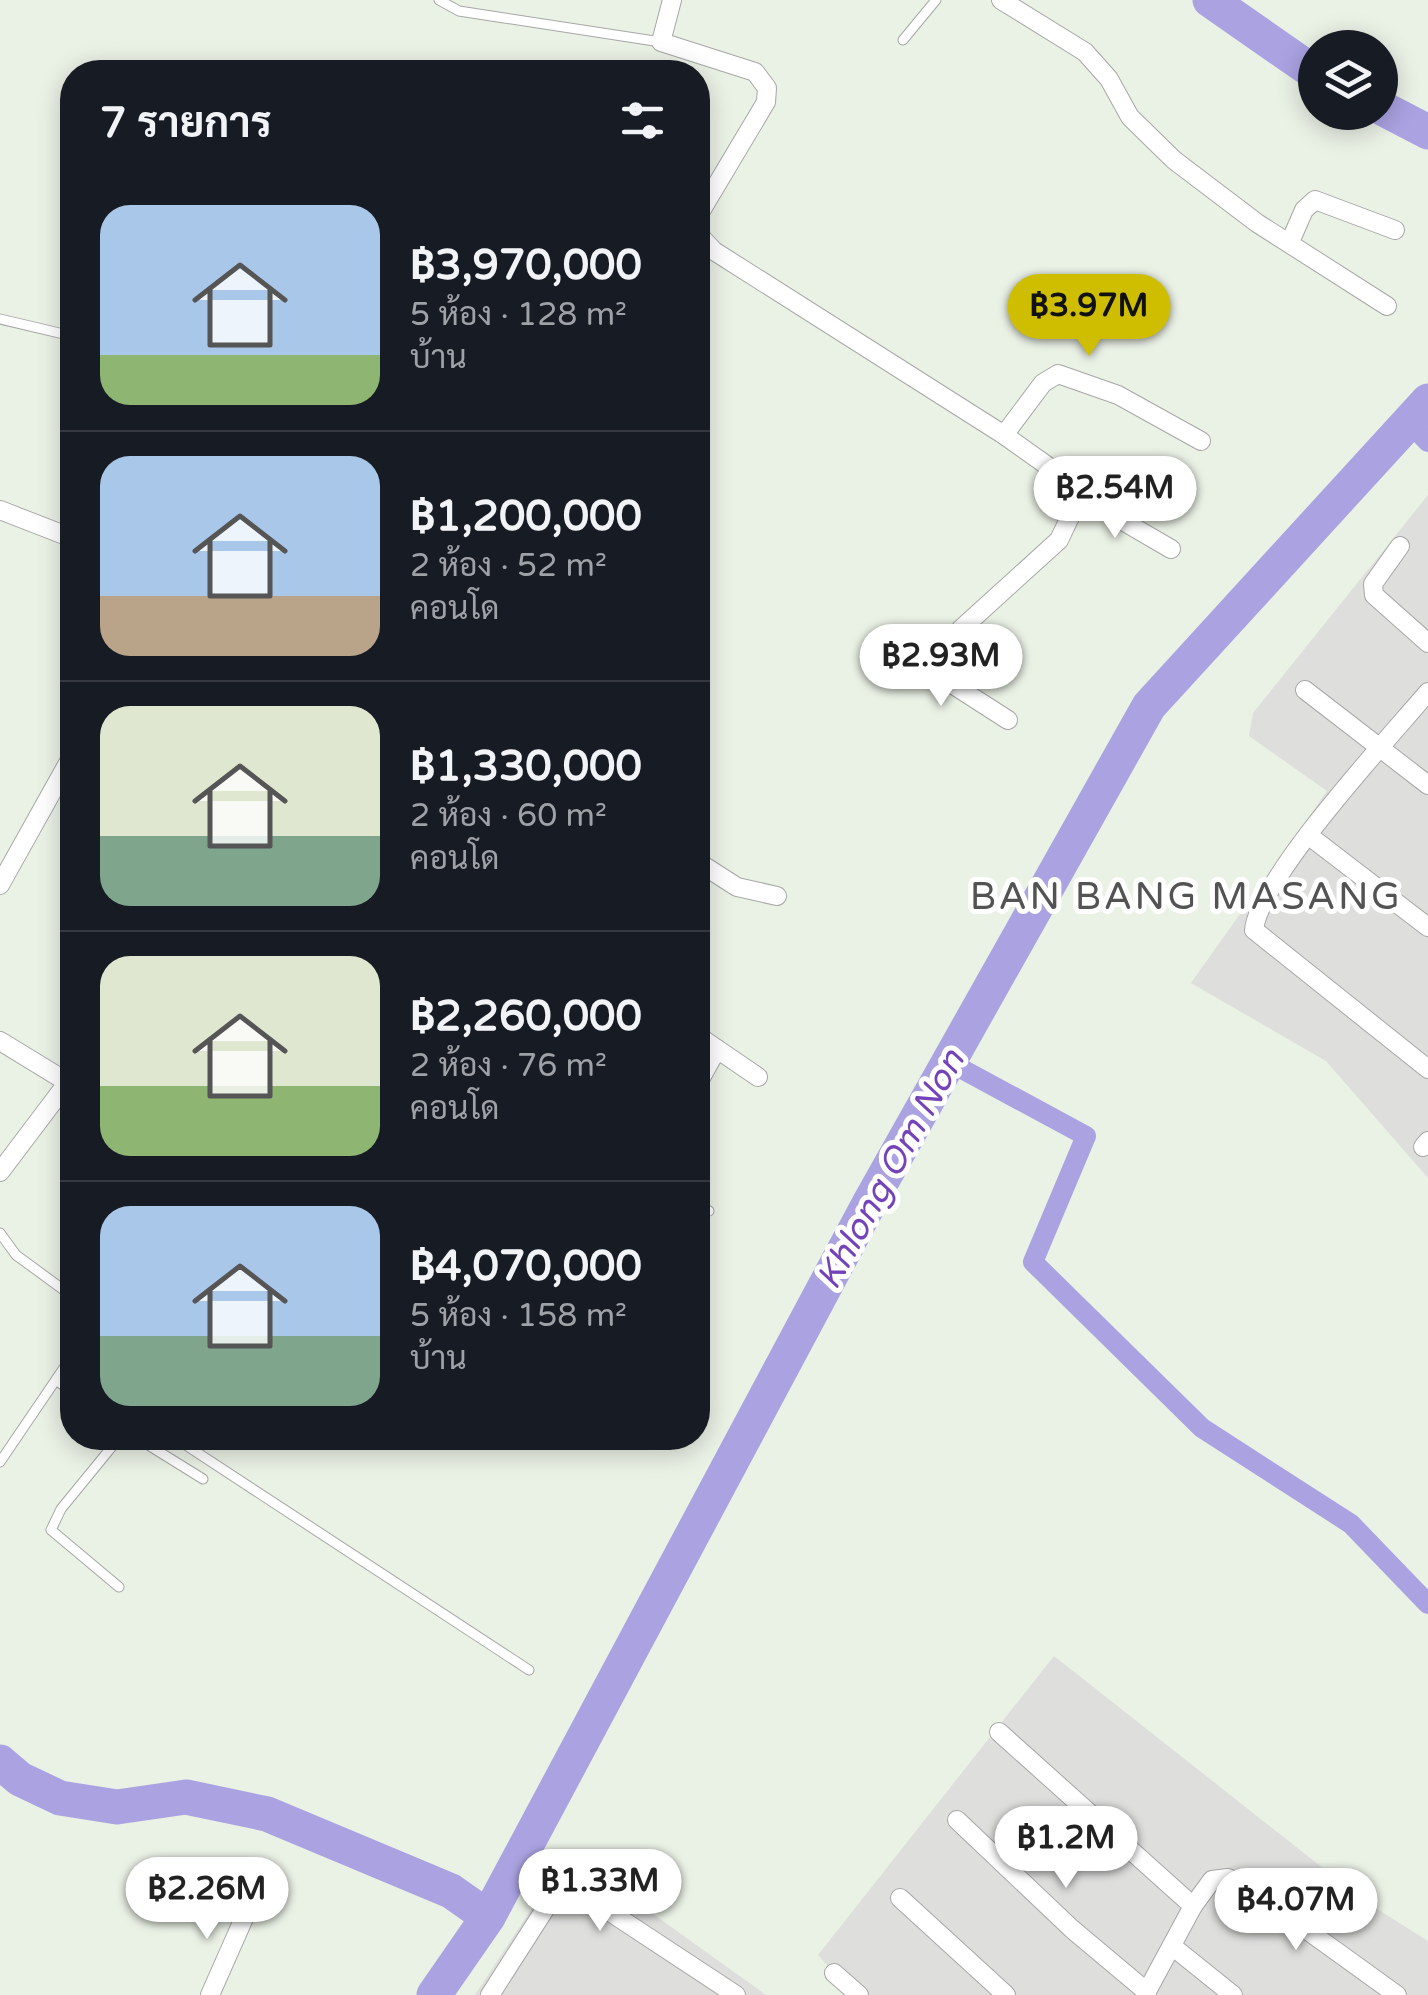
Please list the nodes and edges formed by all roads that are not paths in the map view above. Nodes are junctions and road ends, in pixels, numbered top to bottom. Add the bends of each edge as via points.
1 (439, 0) edge
2 (672, 0) edge
3 (936, 0) edge
4 (1001, 0) edge
5 (903, 40) dead end
6 (661, 42) junction
7 (710, 196) edge
8 (1395, 230) dead end
9 (1290, 242) junction
10 (710, 247) edge
11 (1387, 306) dead end
12 (0, 319) edge
13 (60, 333) edge
14 (1004, 435) junction
15 (1201, 441) dead end
16 (1080, 496) junction
17 (0, 510) edge
18 (60, 533) edge
19 (1400, 546) dead end
20 (1171, 550) dead end
21 (954, 638) junction
22 (1428, 643) edge
23 (922, 678) dead end
24 (1306, 690) dead end
25 (1428, 692) edge
26 (1008, 720) dead end
27 (1380, 749) junction
28 (60, 777) edge
29 (1428, 785) edge
30 (1308, 835) junction
31 (710, 870) edge
32 (0, 884) edge
33 (777, 896) dead end
34 (1428, 927) edge
35 (0, 1041) edge
36 (710, 1044) edge
37 (717, 1049) junction
38 (710, 1062) edge
39 (1428, 1069) edge
40 (758, 1076) dead end
41 (60, 1078) edge
42 (60, 1097) edge
43 (0, 1172) edge
44 (0, 1233) edge
45 (10, 1246) junction
46 (0, 1259) edge
47 (60, 1286) edge
48 (60, 1374) edge
49 (56, 1380) junction
50 (60, 1383) edge
51 (109, 1450) edge
52 (157, 1450) edge
53 (193, 1450) edge
54 (0, 1462) edge
55 (203, 1478) dead end
56 (119, 1587) dead end
57 (529, 1670) dead end
58 (998, 1732) dead end
59 (958, 1820) dead end
60 (900, 1898) dead end
61 (1193, 1906) junction
62 (248, 1909) dead end
63 (1172, 1946) junction
64 (834, 1972) dead end
65 (499, 1992) edge
66 (1146, 1993) edge
67 (210, 1995) edge
68 (736, 1995) edge
69 (859, 1995) edge
70 (1006, 1995) edge
71 (1233, 1995) edge
72 (1397, 1995) edge

1 - 6 lane via 459,11
2 - 6 street
3 - 5 lane
4 - 9 street via 1085,52 1130,117 1174,160
6 - 7 street via 754,72 767,88 766,102
8 - 9 street via 1314,200
9 - 11 street
10 - 14 street
12 - 13 lane
14 - 15 street via 1042,383 1058,374 1118,395
14 - 16 street
16 - 20 street
16 - 21 street via 1059,540
17 - 18 street
19 - 22 street via 1373,584 1374,595
21 - 23 street
21 - 26 street via 964,651 952,684
24 - 27 street
25 - 27 street
27 - 29 street
27 - 30 street
28 - 32 street
30 - 34 street
30 - 39 street via 1256,912 1254,930
31 - 33 street via 737,887
35 - 41 street
36 - 37 street
37 - 38 street
37 - 40 street
42 - 43 street
44 - 45 lane
45 - 46 lane
45 - 47 lane
48 - 49 lane
49 - 50 lane
49 - 54 lane
51 - 56 lane via 52,1530
52 - 55 lane
53 - 57 lane
58 - 61 street
59 - 66 street
60 - 70 street
61 - 63 street
61 - 72 street via 1212,1880 1243,1884
62 - 67 street
63 - 66 street
63 - 71 street
64 - 69 street
65 - 68 street via 563,1882

